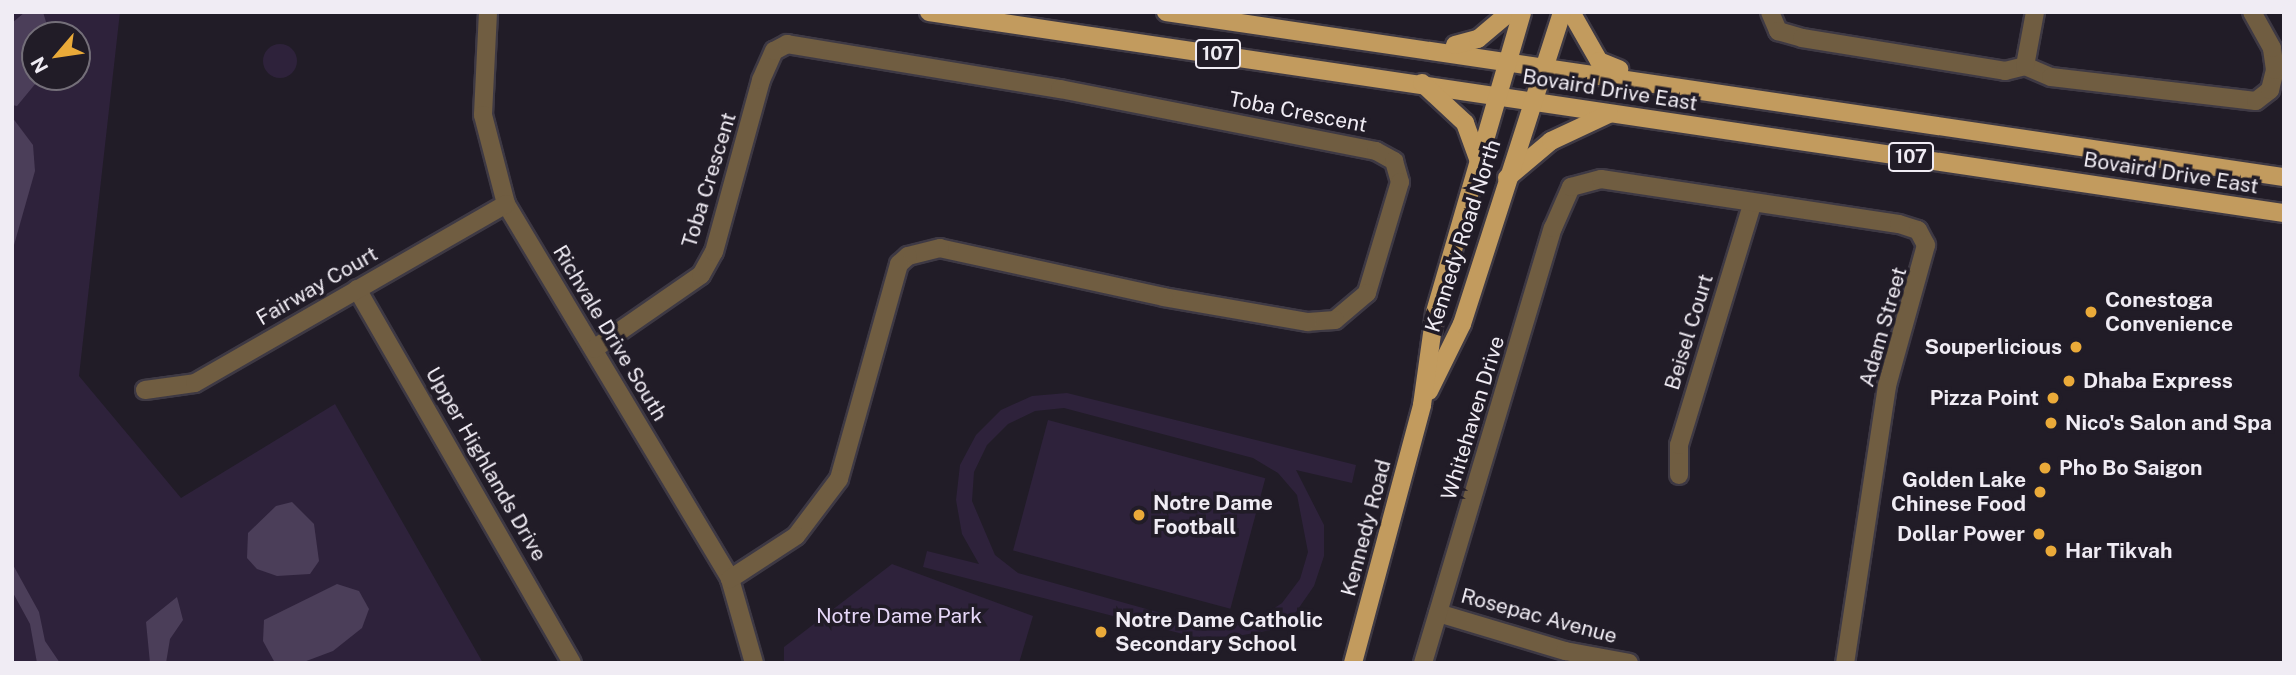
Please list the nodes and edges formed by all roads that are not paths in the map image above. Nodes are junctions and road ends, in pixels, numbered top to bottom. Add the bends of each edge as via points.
1 (488, 12) edge
2 (929, 12) edge
3 (1166, 12) edge
4 (1510, 12) edge
5 (1522, 12) edge
6 (1562, 12) edge
7 (1570, 12) edge
8 (1770, 12) edge
9 (2035, 12) edge
10 (2252, 12) edge
11 (1434, 47) junction
12 (1509, 58) junction
13 (1544, 63) junction
14 (2025, 66) junction
15 (1641, 78) junction
16 (1422, 83) junction
17 (1498, 95) junction
18 (1532, 100) junction
19 (1612, 113) junction
20 (1479, 163) junction
21 (2284, 177) edge
22 (1507, 178) junction
23 (1571, 187) joint
24 (506, 204) junction
25 (1752, 204) junction
26 (2284, 213) edge
27 (357, 289) junction
28 (594, 349) junction
29 (145, 390) dead end
30 (1422, 405) junction
31 (1679, 475) dead end
32 (730, 579) junction
33 (1438, 613) junction
34 (572, 663) edge
35 (754, 663) edge
36 (1353, 663) edge
37 (1423, 663) edge
38 (1629, 663) edge
39 (1844, 663) edge

1 - 24 street, Richvale Drive South via 482,115
2 - 16 main road, Bovaird Drive East / 107
3 - 11 main road, Bovaird Drive East / 107
4 - 11 main road via 1467,45
5 - 12 main road, Kennedy Road North
6 - 13 main road, Kennedy Road North
7 - 15 main road via 1599,61
8 - 14 street via 1778,30 1802,38 2005,71
9 - 14 street
10 - 14 street via 2272,48 2275,70 2270,90 2256,101 2051,77
11 - 12 main road, Bovaird Drive East / 107
12 - 13 main road, Bovaird Drive East / 107
12 - 17 main road, Kennedy Road North
13 - 15 main road, Bovaird Drive East / 107
13 - 18 main road, Kennedy Road North
15 - 21 main road, Bovaird Drive East / 107
16 - 17 main road, Bovaird Drive East / 107
16 - 20 main road via 1465,123
17 - 18 main road, Bovaird Drive East / 107
17 - 20 main road, Kennedy Road North
18 - 19 main road, Bovaird Drive East / 107
18 - 22 main road, Kennedy Road North
19 - 22 main road via 1551,141
19 - 26 main road, Bovaird Drive East / 107
20 - 30 main road, Kennedy Road North via 1435,312
22 - 30 main road, Kennedy Road North via 1462,324
23 - 25 street, Adam Street via 1601,178
23 - 33 street, Whitehaven Drive
24 - 27 street, Fairway Court
24 - 28 street, Richvale Drive South
25 - 31 street, Beisel Court via 1679,445
25 - 39 street, Adam Street via 1899,224 1918,230 1926,245 1887,386
27 - 29 street, Fairway Court via 195,383
27 - 34 street, Upper Highlands Drive
28 - 32 street, Richvale Drive South
28 - 32 street, Toba Crescent via 701,275 714,253 761,80 774,51 788,44 1060,89 1376,151 1394,161 1400,182 1367,293 1335,320 1308,322 1164,297 940,248 908,256 899,264 839,479 796,536
30 - 36 main road, Kennedy Road
32 - 35 street, Richvale Drive South
33 - 37 street, Whitehaven Drive
33 - 38 street, Rosepac Avenue via 1565,652

